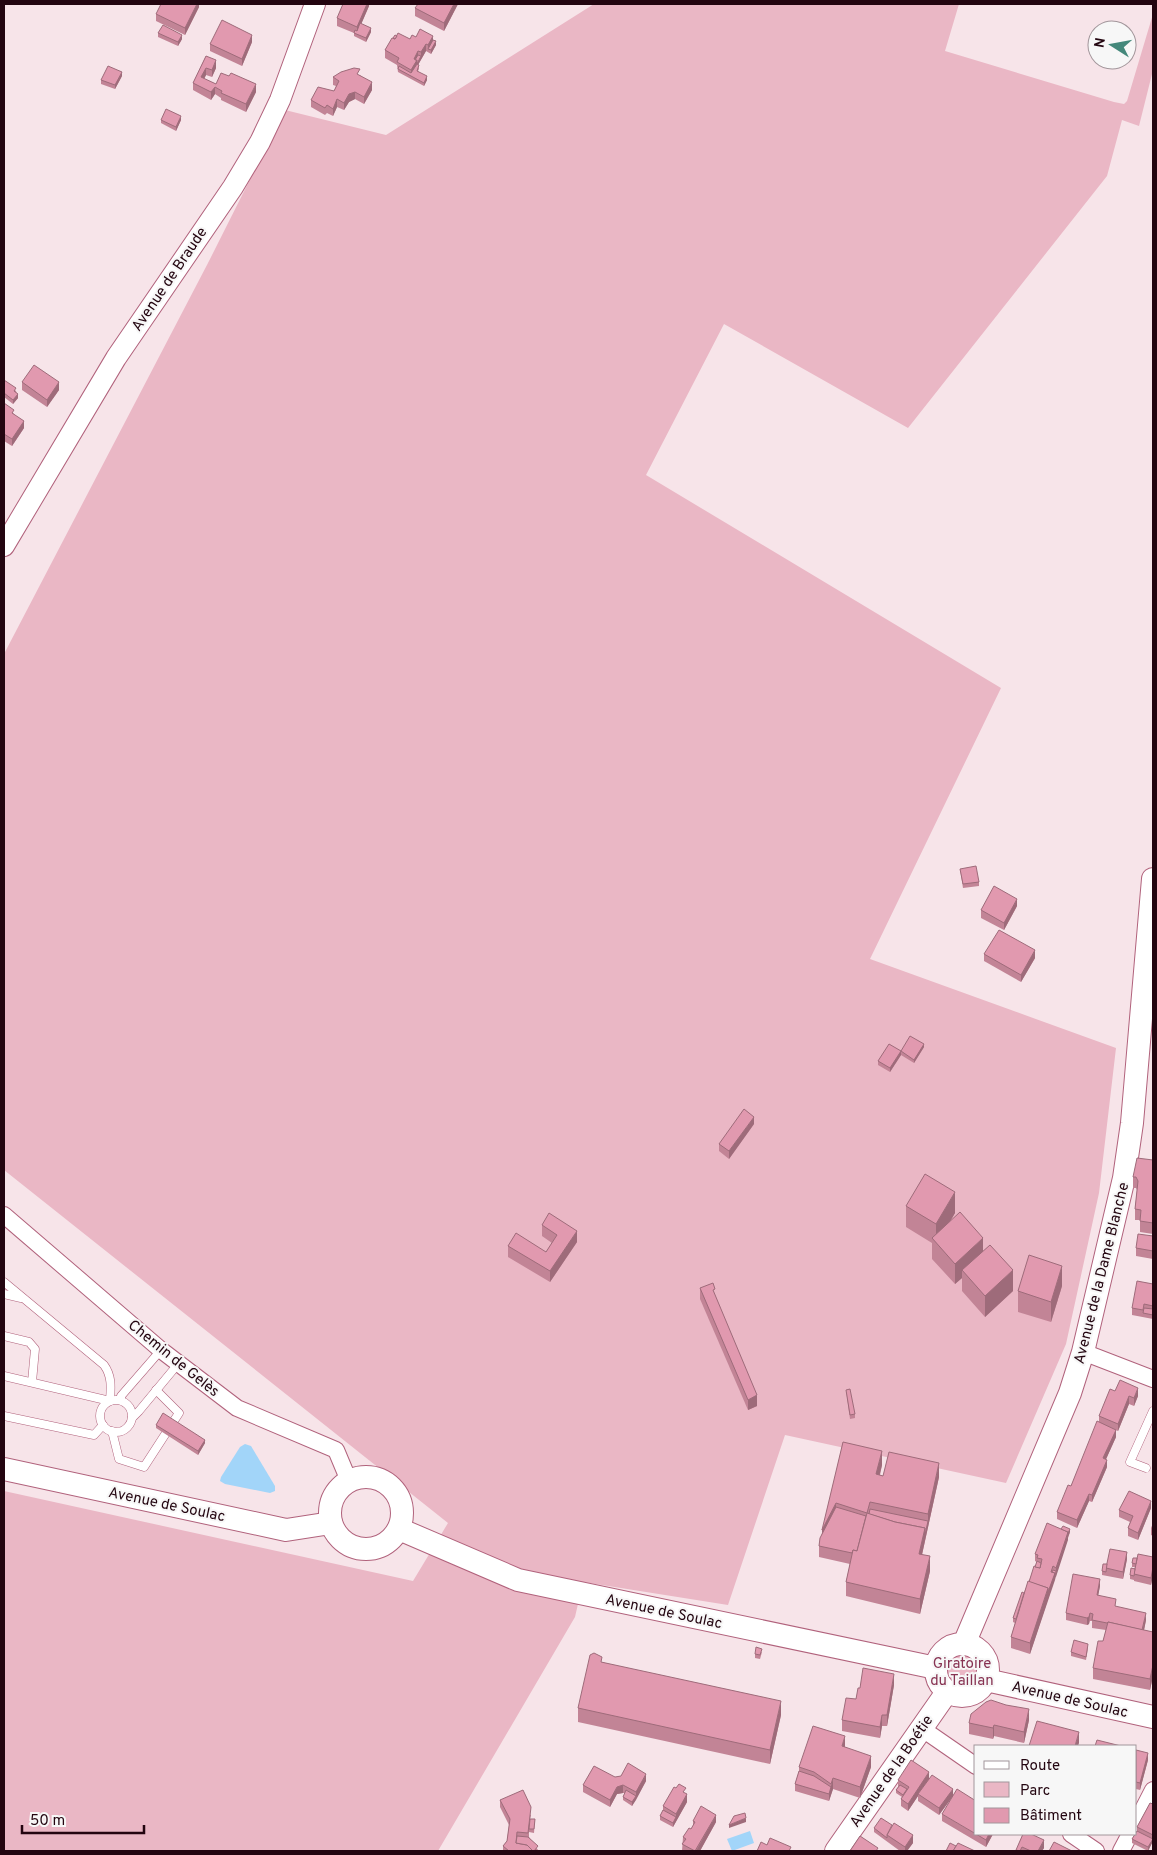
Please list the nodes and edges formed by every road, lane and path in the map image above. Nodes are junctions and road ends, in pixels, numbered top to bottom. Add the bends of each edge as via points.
1 (315, 4) edge
2 (4, 546) edge
3 (1153, 879) edge
4 (4, 1215) edge
5 (4, 1282) edge
6 (4, 1294) edge
7 (23, 1298) junction
8 (4, 1336) edge
9 (161, 1350) junction
10 (1083, 1352) junction
11 (178, 1364) junction
12 (4, 1376) edge
13 (1153, 1379) edge
14 (32, 1382) junction
15 (156, 1390) junction
16 (110, 1400) junction
17 (121, 1400) junction
18 (1153, 1411) edge
19 (4, 1416) edge
20 (132, 1418) junction
21 (103, 1425) junction
22 (112, 1431) junction
23 (1146, 1468) dead end
24 (4, 1469) edge
25 (349, 1481) junction
26 (331, 1523) junction
27 (399, 1529) junction
28 (964, 1644) junction
29 (936, 1668) junction
30 (986, 1680) junction
31 (947, 1692) junction
32 (1153, 1717) edge
33 (921, 1728) junction
34 (974, 1765) edge
35 (1153, 1790) edge
36 (1137, 1821) edge
37 (1072, 1835) edge
38 (1129, 1835) edge
39 (836, 1851) edge
40 (1096, 1851) edge
41 (1121, 1851) edge

1 - 2 street, Avenue de Braude via 280,100 260,142 116,358
3 - 10 main road, Avenue de la Dame Blanche via 1132,1123 1124,1178
4 - 9 street, Chemin de Gelès
5 - 7 lane
6 - 7 lane
7 - 16 lane via 104,1365 111,1382
8 - 14 lane via 30,1342 35,1348
9 - 11 street, Chemin de Gelès
9 - 17 lane
10 - 13 street
10 - 28 main road, Avenue de la Dame Blanche via 1070,1393
11 - 15 lane
11 - 25 street, Chemin de Gelès via 237,1408 336,1450
12 - 14 lane
14 - 16 lane
15 - 20 lane
15 - 22 lane via 179,1413 144,1467 119,1459
16 - 17 lane
16 - 21 lane via 100,1411
17 - 20 lane via 129,1407
18 - 23 lane via 1130,1462
19 - 21 lane via 94,1435
20 - 22 lane via 122,1430
21 - 22 lane
24 - 26 main road, Avenue de Soulac via 286,1530
25 - 26 main road via 339,1489 331,1503
25 - 27 main road via 367,1477 379,1480 395,1491 402,1520
26 - 27 main road via 337,1535 359,1549 374,1549 386,1544
27 - 29 main road, Avenue de Soulac via 518,1580
28 - 29 main road via 946,1650
28 - 30 main road via 982,1654 987,1664
29 - 31 main road via 936,1677
30 - 31 main road via 979,1690 968,1696
30 - 32 main road, Avenue de Soulac
31 - 33 main road, Avenue de la Boétie
33 - 34 street
33 - 39 main road, Avenue de la Boétie
35 - 36 street
37 - 40 street
38 - 41 street

